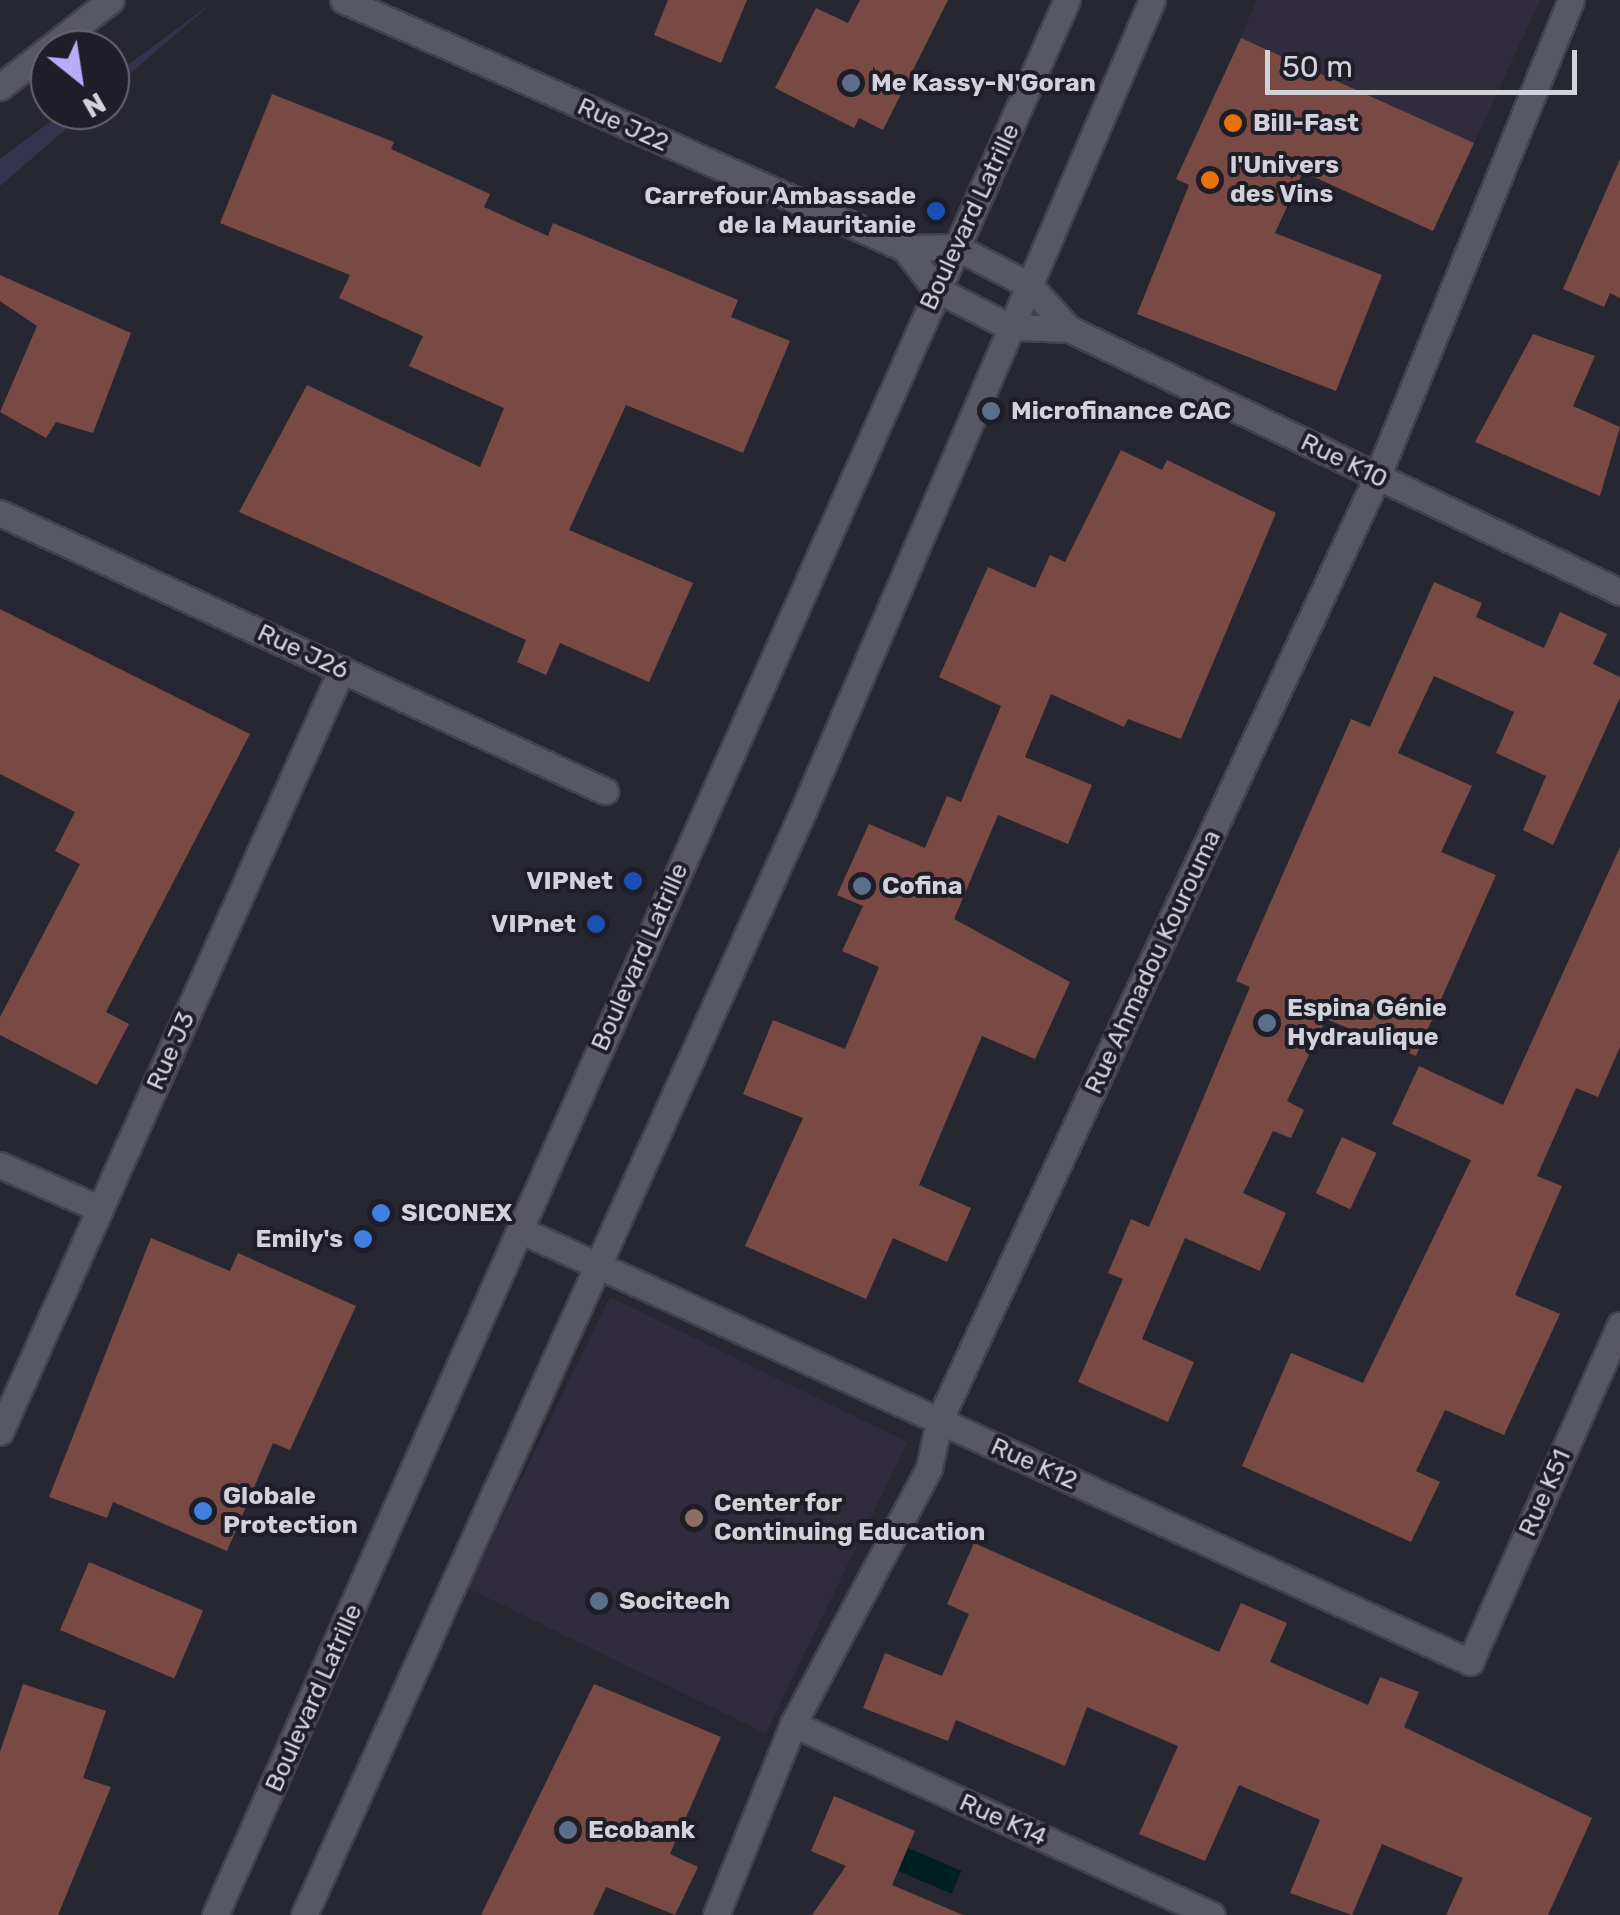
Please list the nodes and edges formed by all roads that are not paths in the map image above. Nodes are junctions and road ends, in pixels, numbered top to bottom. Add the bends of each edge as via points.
1 (111, 0) edge
2 (343, 0) edge
3 (1067, 0) edge
4 (1152, 0) edge
5 (1571, 0) edge
6 (0, 87) edge
7 (956, 246) junction
8 (904, 248) junction
9 (1029, 285) junction
10 (936, 289) junction
11 (1010, 327) junction
12 (1070, 328) junction
13 (1377, 477) junction
14 (0, 513) edge
15 (1620, 592) edge
16 (342, 670) junction
17 (606, 791) dead end
18 (0, 1165) edge
19 (100, 1210) junction
20 (520, 1230) junction
21 (600, 1262) junction
22 (1620, 1324) edge
23 (939, 1420) junction
24 (0, 1432) edge
25 (1470, 1662) joint
26 (794, 1724) junction
27 (216, 1915) edge
28 (304, 1915) edge
29 (716, 1915) edge
30 (1212, 1915) edge

1 - 6 street
2 - 8 street, Rue J22
3 - 7 street, Boulevard Latrille
4 - 9 street
5 - 13 street, Rue Ahmadou Kourouma
7 - 8 street, Rue J22
7 - 9 street
7 - 10 street, Boulevard Latrille
8 - 10 street, Rue J22
9 - 11 street
9 - 12 street
10 - 11 street, Rue J22
10 - 20 street, Boulevard Latrille
11 - 12 street, Rue J22
11 - 21 street
12 - 13 street, Rue K10
13 - 15 street, Rue K10
13 - 23 street, Rue Ahmadou Kourouma
14 - 16 street, Rue J26
16 - 17 street, Rue J26
16 - 19 street, Rue J3
18 - 19 street
19 - 24 street, Rue J3
20 - 21 street, Rue K12
20 - 27 street, Boulevard Latrille
21 - 23 street, Rue K12
21 - 28 street
22 - 25 street, Rue K51
23 - 25 street, Rue K12
23 - 26 street, Rue Ahmadou Kourouma via 928,1468
26 - 29 street, Rue Ahmadou Kourouma
26 - 30 street, Rue K14

